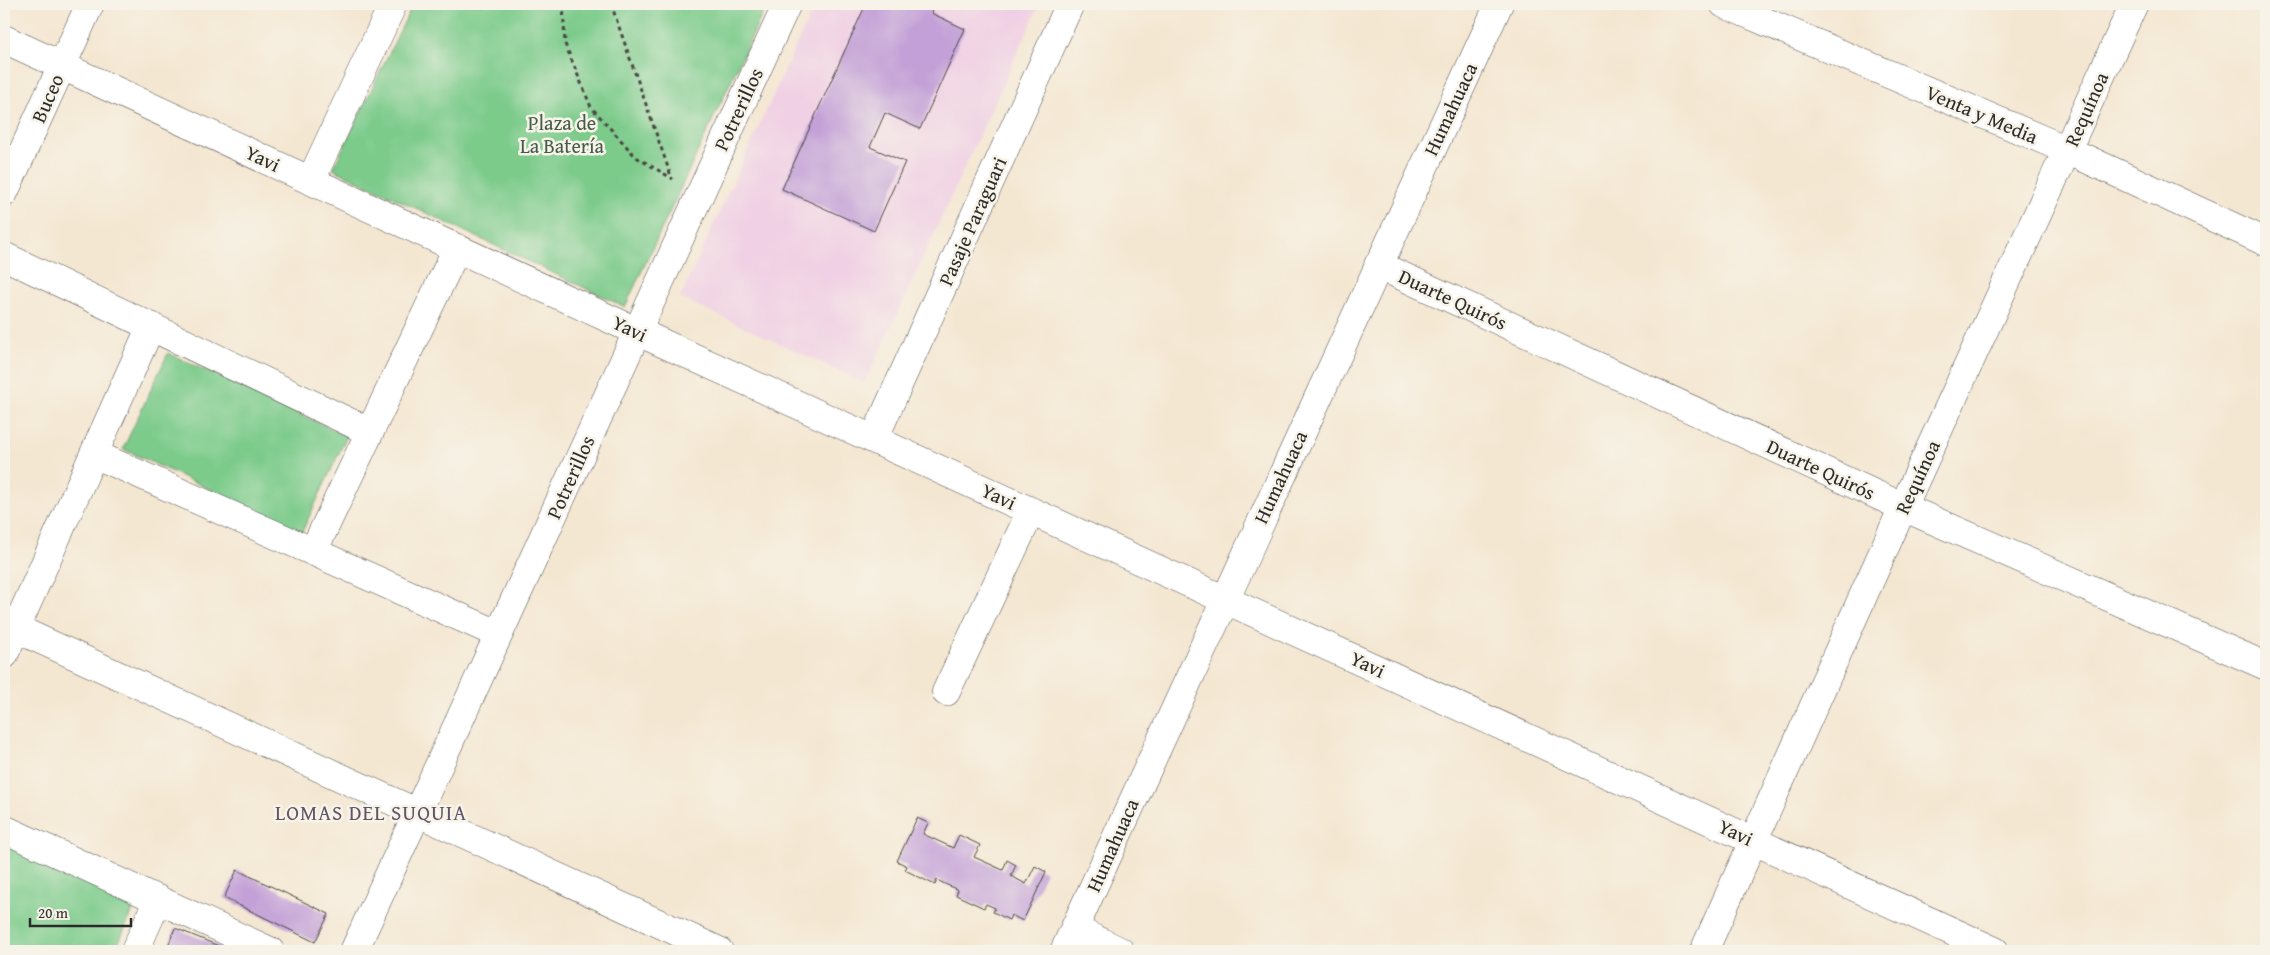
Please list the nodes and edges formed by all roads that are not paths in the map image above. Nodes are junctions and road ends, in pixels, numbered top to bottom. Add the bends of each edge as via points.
1 (90, 4) edge
2 (393, 4) edge
3 (787, 4) edge
4 (1070, 4) edge
5 (1499, 4) edge
6 (1724, 4) edge
7 (2134, 4) edge
8 (4, 40) edge
9 (61, 66) junction
10 (2068, 150) junction
11 (311, 180) junction
12 (4, 193) edge
13 (2266, 242) edge
14 (457, 248) junction
15 (4, 256) edge
16 (1378, 265) junction
17 (152, 326) junction
18 (636, 331) junction
19 (370, 432) junction
20 (874, 439) junction
21 (94, 454) junction
22 (1904, 507) junction
23 (1031, 511) junction
24 (313, 552) junction
25 (1224, 598) junction
26 (10, 626) edge
27 (498, 634) junction
28 (4, 655) edge
29 (2266, 666) edge
30 (946, 692) dead end
31 (418, 813) junction
32 (4, 828) edge
33 (1755, 841) junction
34 (158, 899) junction
35 (1069, 940) edge
36 (134, 951) edge
37 (270, 951) edge
38 (354, 951) edge
39 (719, 951) edge
40 (1120, 951) edge
41 (1704, 951) edge
42 (1995, 951) edge

1 - 9 street, Buceo
2 - 11 street
3 - 18 street, Potrerillos
4 - 20 street, Pasaje Paraguari
5 - 16 street, Humahuaca
6 - 10 street, Venta y Media
7 - 10 street, Requínoa
8 - 9 street, Yavi
9 - 11 street, Yavi
9 - 12 street, Buceo
10 - 13 street, Venta y Media
10 - 22 street, Requínoa
11 - 14 street, Yavi
14 - 18 street, Yavi
14 - 19 street
15 - 17 street
16 - 22 street, Duarte Quirós
16 - 25 street, Humahuaca
17 - 19 street
17 - 21 street
18 - 20 street, Yavi
18 - 27 street, Potrerillos
19 - 24 street
20 - 23 street, Yavi
21 - 24 street
21 - 26 street
22 - 29 street, Duarte Quirós
22 - 33 street, Requínoa
23 - 25 street, Yavi
23 - 30 street
24 - 27 street
25 - 33 street, Yavi
25 - 35 street, Humahuaca
26 - 28 street
26 - 31 street
27 - 31 street, Potrerillos
31 - 38 street, Potrerillos
31 - 39 street
32 - 34 street
33 - 41 street, Requínoa
33 - 42 street, Yavi
34 - 36 street
34 - 37 street
35 - 40 street

